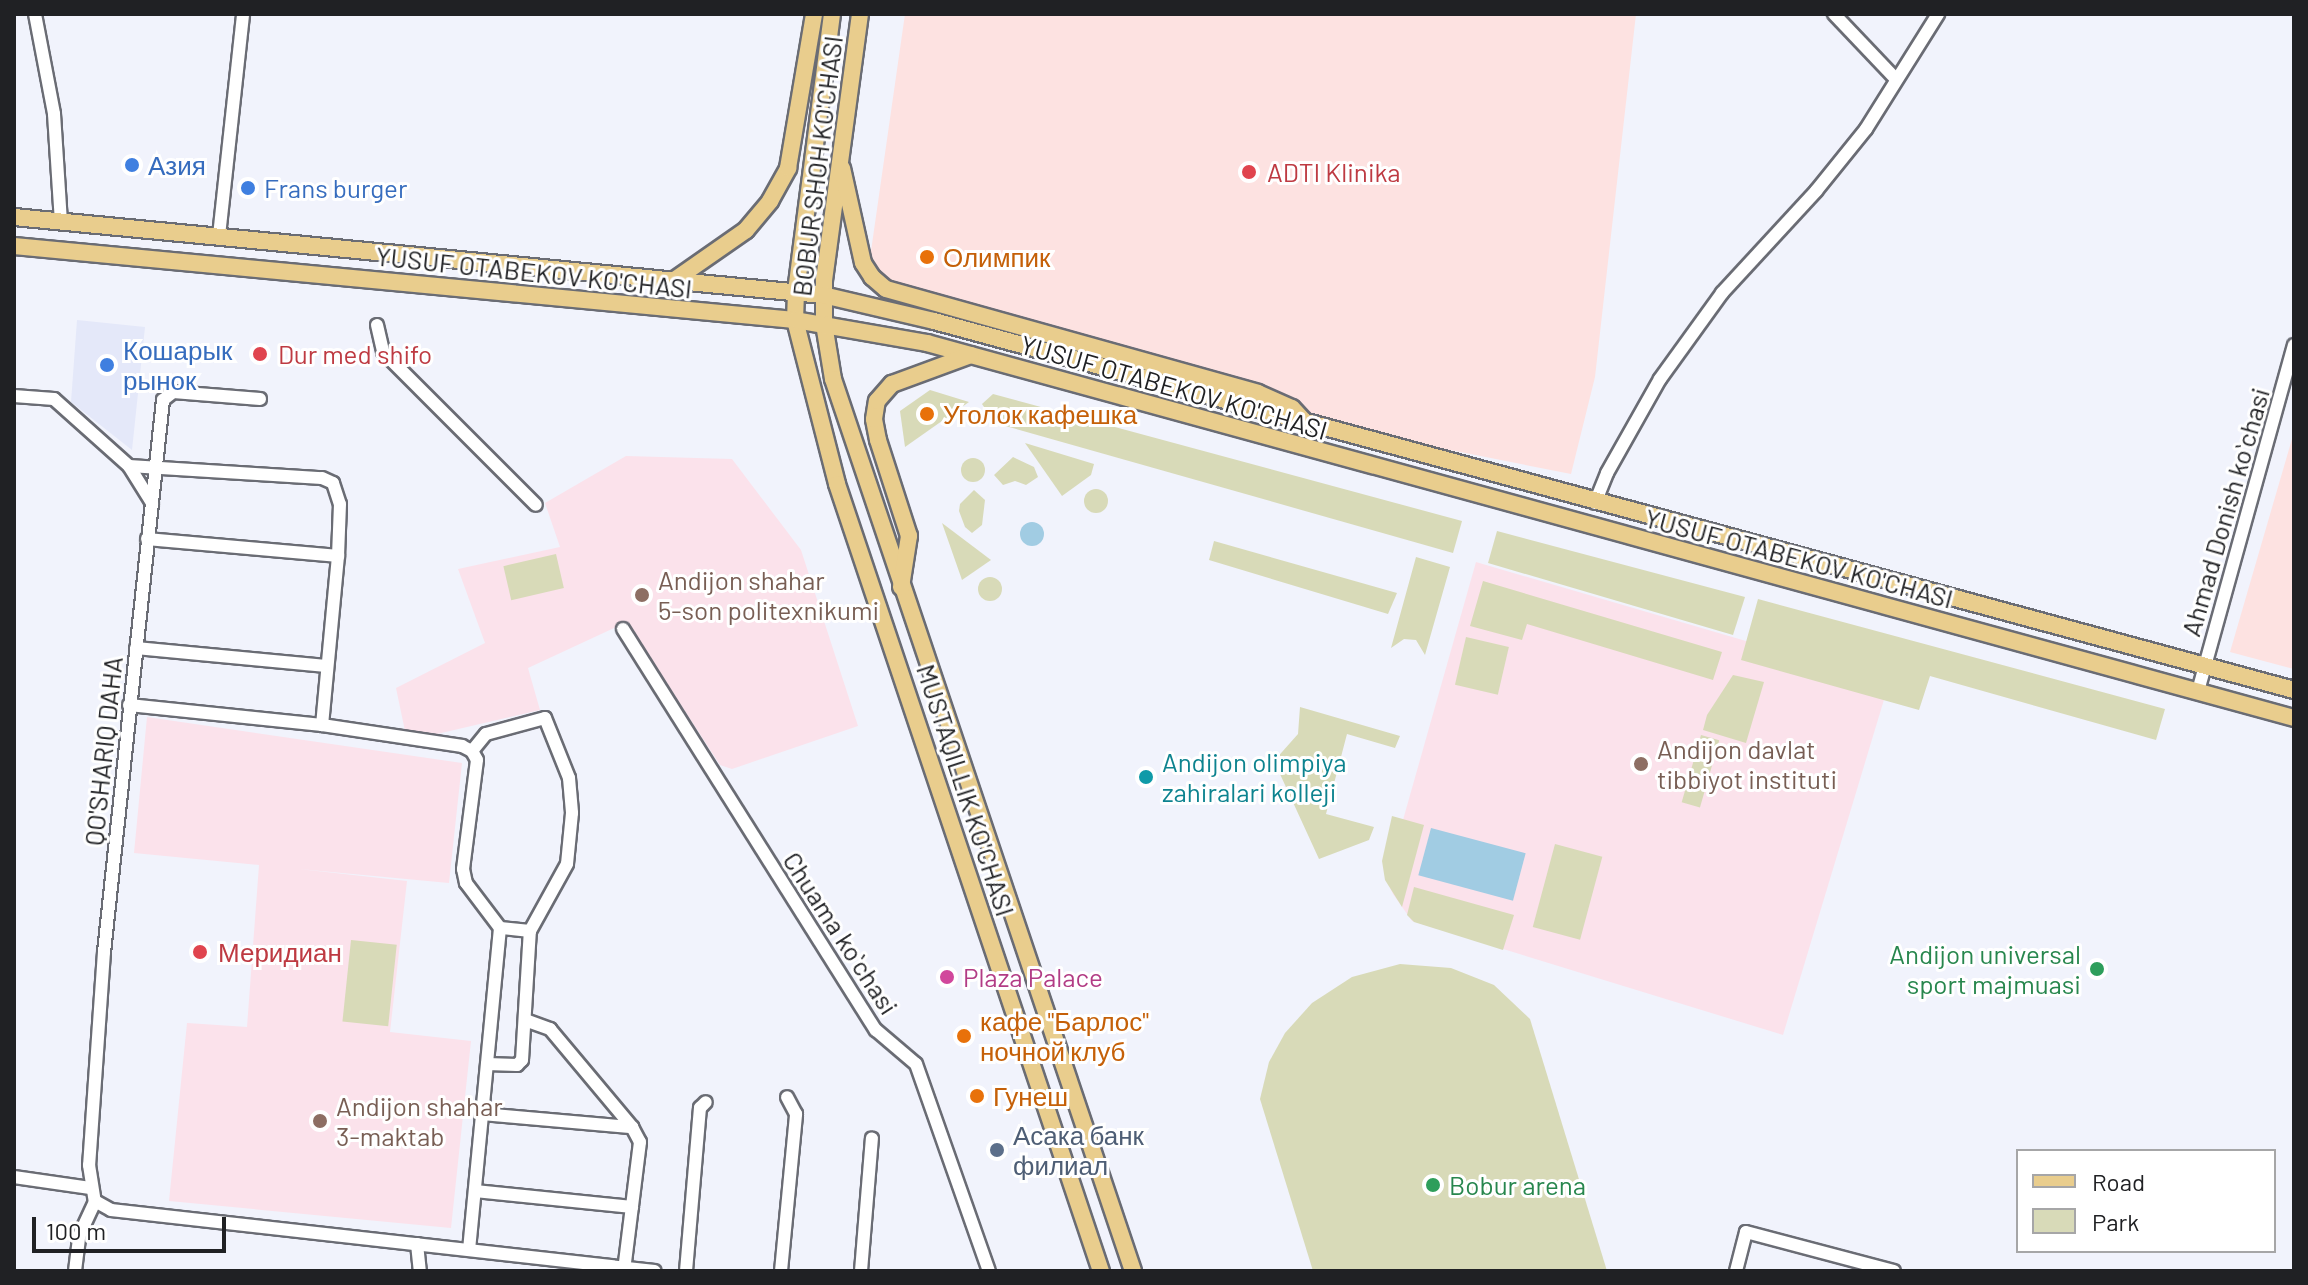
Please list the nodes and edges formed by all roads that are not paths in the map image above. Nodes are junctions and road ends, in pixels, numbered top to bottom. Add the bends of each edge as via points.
1 (35, 14) edge
2 (243, 14) edge
3 (814, 14) edge
4 (832, 14) edge
5 (860, 14) edge
6 (1834, 14) edge
7 (1938, 14) edge
8 (1896, 79) junction
9 (839, 160) junction
10 (14, 217) edge
11 (61, 222) junction
12 (219, 236) junction
13 (14, 246) edge
14 (673, 281) junction
15 (796, 292) junction
16 (823, 295) junction
17 (795, 320) junction
18 (824, 324) junction
19 (377, 325) dead end
20 (2294, 345) edge
21 (971, 355) junction
22 (14, 396) edge
23 (260, 399) dead end
24 (1307, 424) junction
25 (129, 466) junction
26 (158, 466) junction
27 (152, 503) junction
28 (1595, 503) junction
29 (536, 505) dead end
30 (147, 539) junction
31 (338, 556) junction
32 (901, 587) junction
33 (623, 629) dead end
34 (136, 648) junction
35 (2205, 665) junction
36 (326, 666) junction
37 (2294, 690) edge
38 (2198, 691) junction
39 (129, 705) junction
40 (2294, 718) edge
41 (322, 725) junction
42 (472, 751) junction
43 (500, 928) junction
44 (530, 931) junction
45 (525, 1020) junction
46 (487, 1064) junction
47 (787, 1097) dead end
48 (706, 1102) dead end
49 (482, 1114) junction
50 (632, 1127) junction
51 (872, 1138) dead end
52 (14, 1177) edge
53 (90, 1188) junction
54 (475, 1191) junction
55 (95, 1201) junction
56 (632, 1207) junction
57 (417, 1244) junction
58 (469, 1250) junction
59 (625, 1269) edge
60 (75, 1271) edge
61 (420, 1271) edge
62 (655, 1271) edge
63 (686, 1271) edge
64 (781, 1271) edge
65 (861, 1271) edge
66 (989, 1271) edge
67 (1101, 1271) edge
68 (1133, 1271) edge
69 (1736, 1271) edge
70 (1894, 1271) edge

1 - 11 street via 54,114
2 - 12 street
3 - 14 main road via 788,168 746,230
4 - 15 main road, BOBUR SHOH KO'CHASI
5 - 9 main road, BOBUR SHOH KO'CHASI
6 - 8 street
7 - 8 street
8 - 28 street via 1866,129 1722,293 1660,379
9 - 16 main road, BOBUR SHOH KO'CHASI
9 - 24 main road via 863,263 886,289 1258,393 1292,408
10 - 11 main road, YUSUF OTABEKOV KO'CHASI
11 - 12 main road, YUSUF OTABEKOV KO'CHASI
12 - 14 main road, YUSUF OTABEKOV KO'CHASI
13 - 17 main road, YUSUF OTABEKOV KO'CHASI
14 - 15 main road, YUSUF OTABEKOV KO'CHASI
15 - 16 main road, YUSUF OTABEKOV KO'CHASI
15 - 17 main road, BOBUR SHOH KO'CHASI
16 - 18 main road, BOBUR SHOH KO'CHASI
16 - 24 main road, YUSUF OTABEKOV KO'CHASI
17 - 18 main road, YUSUF OTABEKOV KO'CHASI
17 - 67 main road, MUSTAQILLIK KO'CHASI via 837,484
18 - 21 main road, YUSUF OTABEKOV KO'CHASI
18 - 32 main road, MUSTAQILLIK KO'CHASI via 833,379
19 - 29 street via 383,352
20 - 35 street, Ahmad Donish koʻchasi
21 - 32 main road via 892,384 877,401 878,440 909,536
21 - 38 main road, YUSUF OTABEKOV KO'CHASI
22 - 25 street via 54,399
23 - 26 street, QO'SHARIQ DAHA via 166,394
24 - 28 main road, YUSUF OTABEKOV KO'CHASI
25 - 26 street
25 - 27 street
26 - 27 street, QO'SHARIQ DAHA
26 - 31 street via 333,483 340,504
27 - 30 street, QO'SHARIQ DAHA
28 - 35 main road, YUSUF OTABEKOV KO'CHASI
30 - 31 street
30 - 34 street, QO'SHARIQ DAHA
31 - 36 street
32 - 68 main road, MUSTAQILLIK KO'CHASI
33 - 66 street, Chuama koʻchasi via 876,1030 916,1064
34 - 36 street
34 - 39 street, QO'SHARIQ DAHA
35 - 37 main road, YUSUF OTABEKOV KO'CHASI
35 - 38 street, Ahmad Donish koʻchasi
36 - 41 street
38 - 40 main road, YUSUF OTABEKOV KO'CHASI
39 - 41 street
39 - 53 street, QO'SHARIQ DAHA via 104,952
41 - 42 street
42 - 43 street via 477,760 463,869 466,883
42 - 44 street via 486,734 545,718 569,778 567,864
43 - 44 street
43 - 46 street
44 - 45 street
45 - 46 street via 522,1060 517,1065
45 - 50 street via 550,1029
46 - 49 street
47 - 64 street via 796,1114
48 - 63 street via 700,1108
49 - 50 street
49 - 54 street
50 - 56 street via 640,1142
51 - 65 street
52 - 53 street
53 - 55 street, QO'SHARIQ DAHA
54 - 56 street
54 - 58 street
55 - 57 street via 111,1210
55 - 60 street via 79,1236
56 - 59 street
57 - 58 street
57 - 61 street
58 - 59 street
59 - 62 street
69 - 70 street via 1746,1232

